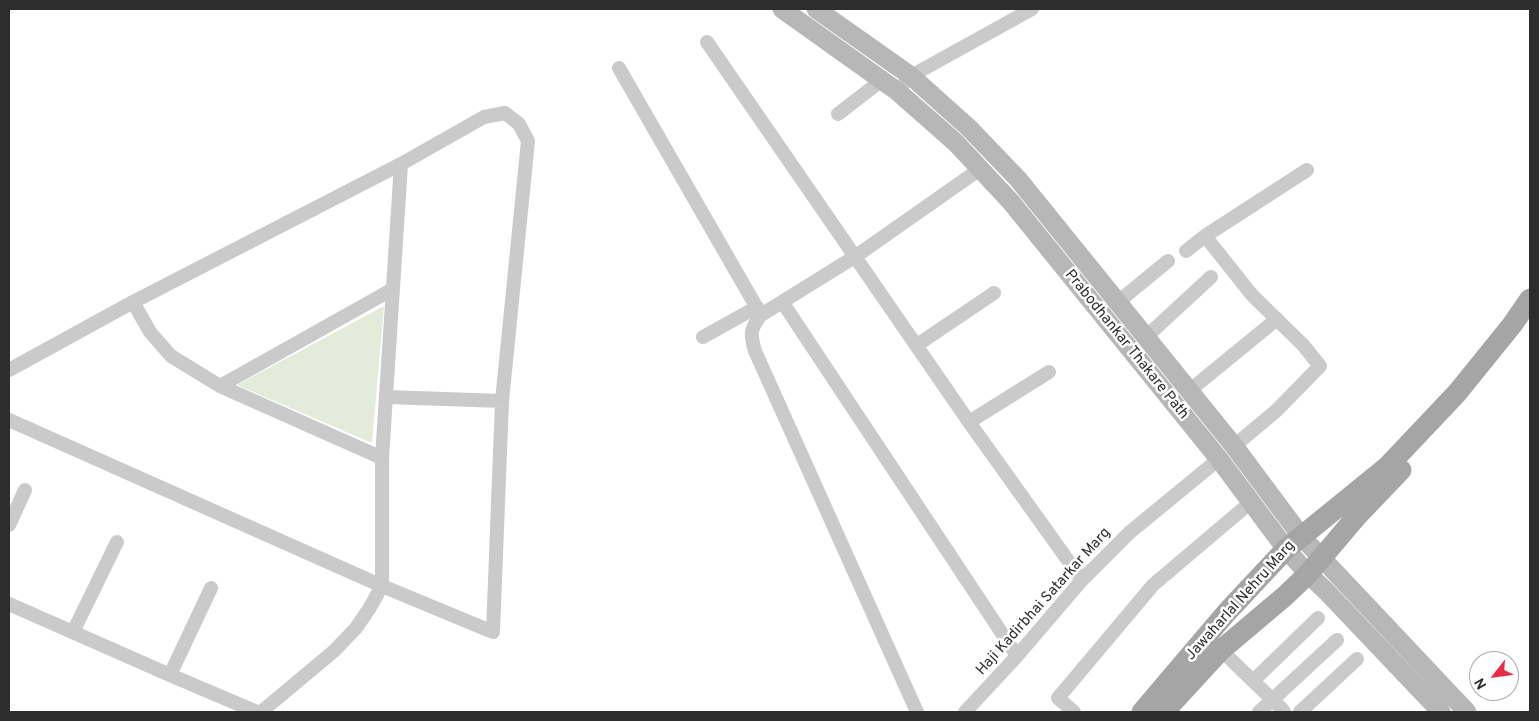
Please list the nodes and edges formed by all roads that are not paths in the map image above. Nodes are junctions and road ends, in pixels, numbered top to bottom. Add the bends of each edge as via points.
1 (782, 9) edge
2 (816, 9) edge
3 (1032, 9) edge
4 (707, 42) dead end
5 (619, 68) dead end
6 (911, 76) junction
7 (889, 85) junction
8 (838, 114) dead end
9 (401, 164) junction
10 (980, 169) junction
11 (1307, 170) dead end
12 (1205, 236) junction
13 (1186, 251) dead end
14 (856, 256) junction
15 (1168, 260) dead end
16 (1211, 277) dead end
17 (393, 289) junction
18 (994, 293) dead end
19 (1530, 299) edge
20 (133, 302) junction
21 (1118, 302) junction
22 (783, 303) junction
23 (759, 311) junction
24 (1277, 319) junction
25 (1530, 321) edge
26 (703, 337) dead end
27 (1146, 337) junction
28 (917, 344) junction
29 (9, 370) edge
30 (1049, 372) dead end
31 (220, 386) junction
32 (1189, 391) junction
33 (387, 397) junction
34 (502, 401) junction
35 (9, 420) edge
36 (969, 422) junction
37 (1234, 446) junction
38 (382, 458) junction
39 (1218, 458) junction
40 (25, 490) dead end
41 (1251, 502) junction
42 (1352, 508) junction
43 (9, 525) edge
44 (117, 542) dead end
45 (1293, 543) junction
46 (1314, 567) junction
47 (1082, 580) junction
48 (382, 586) junction
49 (211, 588) dead end
50 (9, 604) edge
51 (1318, 618) dead end
52 (73, 632) junction
53 (1337, 640) dead end
54 (1221, 650) junction
55 (1017, 656) junction
56 (1357, 660) dead end
57 (170, 676) junction
58 (1253, 681) junction
59 (1272, 699) junction
60 (1169, 710) edge
61 (257, 712) edge
62 (262, 712) edge
63 (916, 712) edge
64 (965, 712) edge
65 (1074, 712) edge
66 (1142, 712) edge
67 (1259, 712) edge
68 (1284, 712) edge
69 (1300, 712) edge
70 (1441, 712) edge
71 (1467, 712) edge

1 - 7 main road, Prabodhankar Thakare Path
2 - 6 main road, Prabodhankar Thakare Path
3 - 6 street
4 - 14 street
5 - 23 street
6 - 7 street
6 - 21 main road, Prabodhankar Thakare Path via 969,128 1018,179
7 - 8 street
7 - 10 main road, Prabodhankar Thakare Path via 956,143
9 - 17 street
9 - 20 street
9 - 34 street via 484,117 505,113 519,124 528,141
10 - 14 street
10 - 39 main road, Prabodhankar Thakare Path via 1011,202
11 - 12 street
12 - 13 street
12 - 24 street via 1252,295
14 - 22 street
14 - 28 street
15 - 21 street
16 - 27 street
17 - 31 street
17 - 33 street
18 - 28 street
19 - 42 main road via 1457,393
20 - 29 street
20 - 31 street via 150,332 171,356
21 - 27 main road, Prabodhankar Thakare Path
22 - 23 street
22 - 55 street
23 - 26 street
23 - 63 street via 752,326 755,352
24 - 32 street
24 - 37 street via 1320,366 1276,411
25 - 42 main road via 1454,416
27 - 32 main road, Prabodhankar Thakare Path
28 - 36 street
30 - 36 street
31 - 38 street
32 - 37 main road, Prabodhankar Thakare Path
33 - 34 street
33 - 38 street
34 - 48 street via 493,632
35 - 48 street
36 - 47 street
37 - 45 main road, Prabodhankar Thakare Path
38 - 48 street
39 - 41 main road, Prabodhankar Thakare Path
39 - 47 street, Haji Kadirbhai Satarkar Marg via 1129,534
40 - 43 street
41 - 45 main road, Prabodhankar Thakare Path
41 - 65 street via 1152,585 1058,698
42 - 45 main road, Jawaharlal Nehru Marg
42 - 46 main road, Jawaharlal Nehru Marg
44 - 52 street
45 - 46 main road, Prabodhankar Thakare Path
45 - 66 main road, Jawaharlal Nehru Marg
46 - 54 main road, Jawaharlal Nehru Marg
46 - 70 main road, Prabodhankar Thakare Path via 1326,592
46 - 71 main road, Prabodhankar Thakare Path
47 - 55 street, Haji Kadirbhai Satarkar Marg
48 - 62 street via 356,628 340,645
49 - 57 street
50 - 52 street
51 - 58 street
52 - 57 street
53 - 59 street
54 - 58 street
54 - 60 main road, Jawaharlal Nehru Marg
55 - 64 street, Haji Kadirbhai Satarkar Marg
56 - 69 street
57 - 61 street
58 - 59 street
59 - 67 street
59 - 68 street

